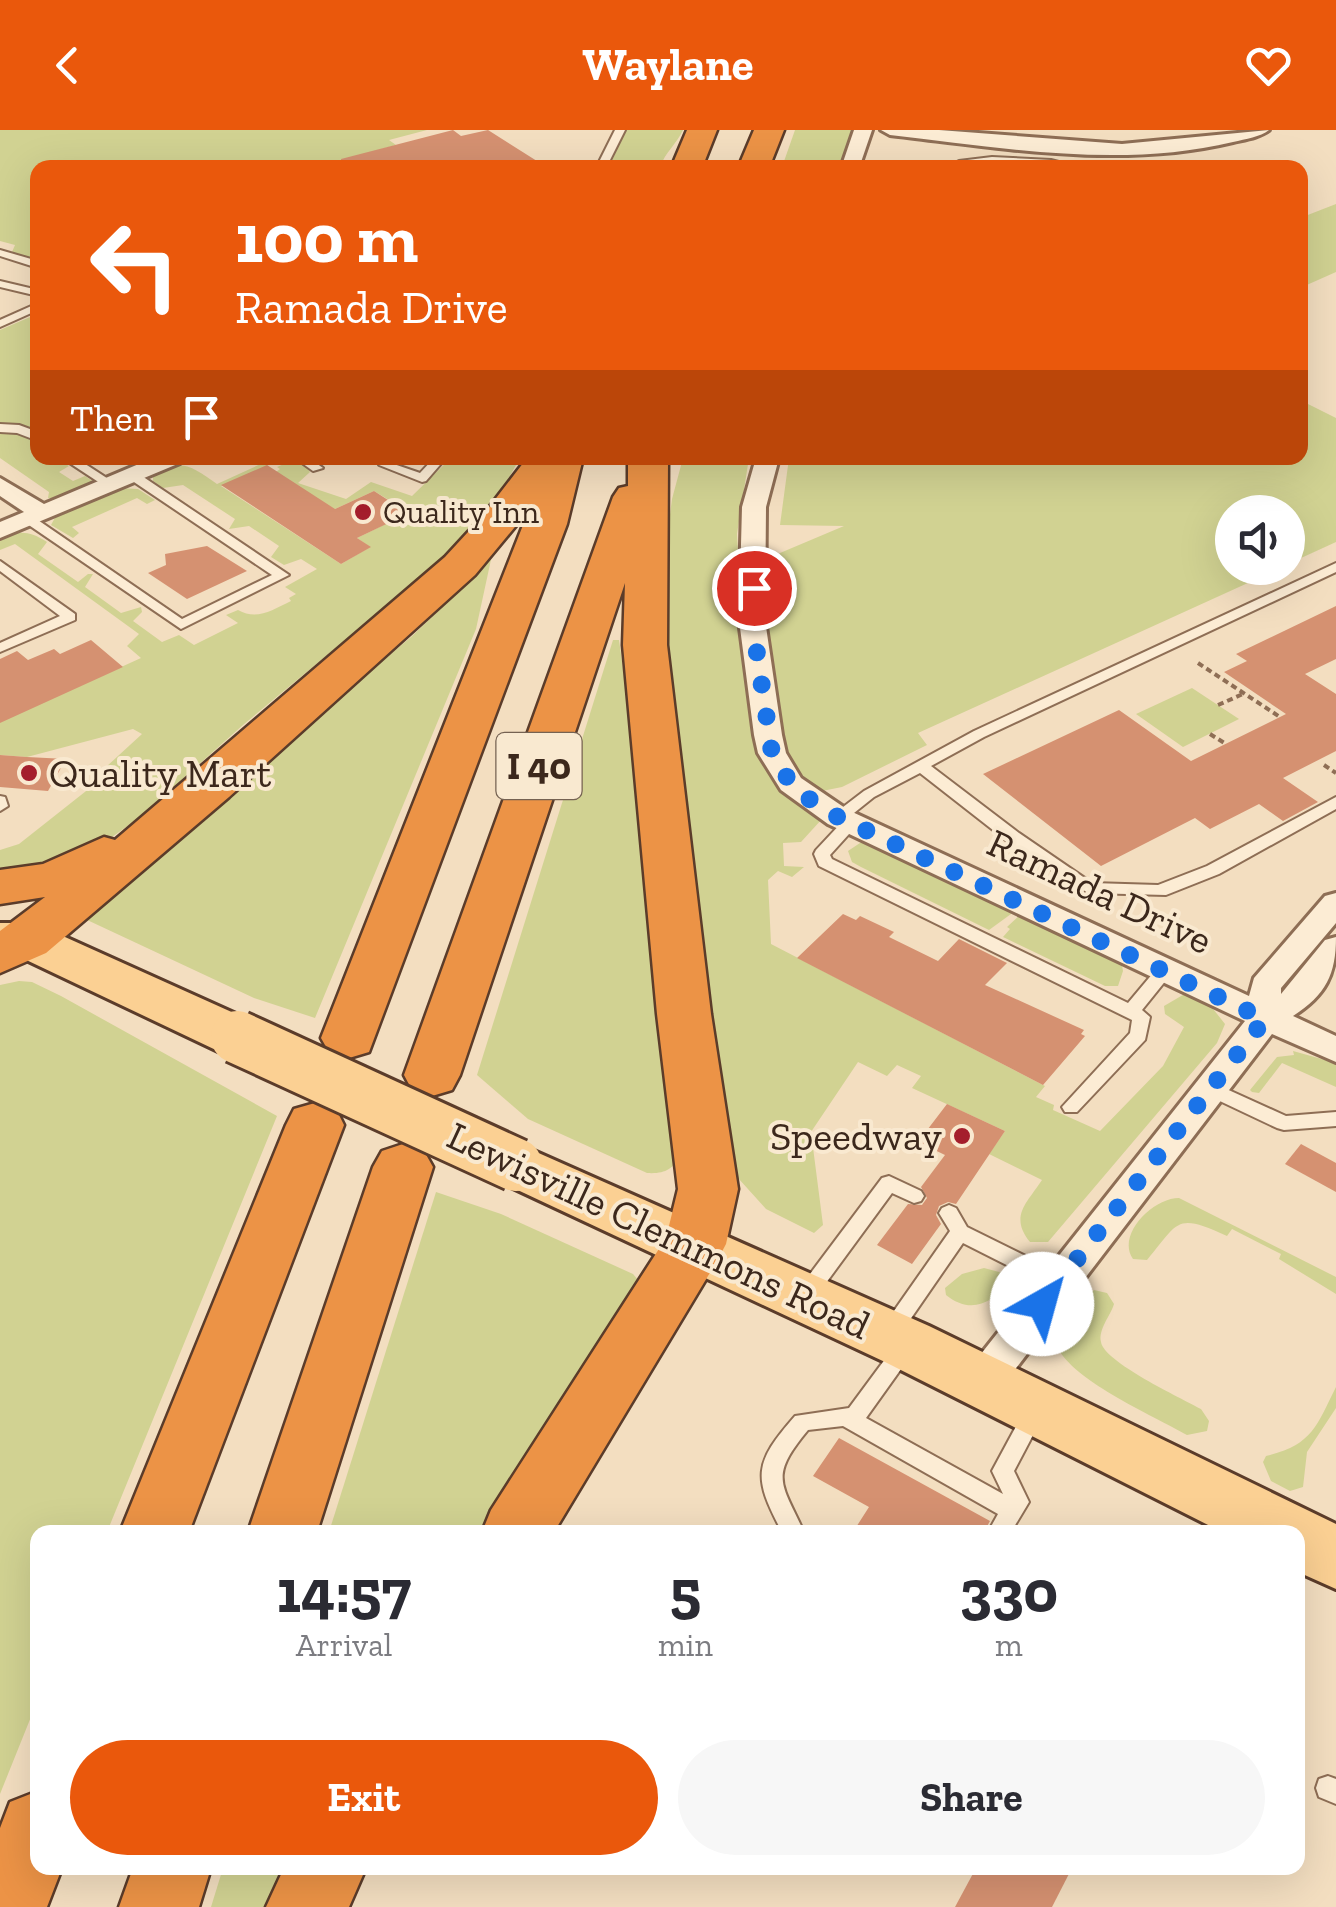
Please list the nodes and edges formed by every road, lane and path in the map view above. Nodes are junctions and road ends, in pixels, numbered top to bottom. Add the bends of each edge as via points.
1 (620, 130) edge
2 (702, 130) edge
3 (769, 130) edge
4 (862, 130) edge
5 (890, 130) edge
6 (1260, 130) edge
7 (1055, 146) edge
8 (605, 160) edge
9 (689, 160) edge
10 (756, 160) edge
11 (853, 160) edge
12 (964, 160) edge
13 (0, 254) edge
14 (14, 257) junction
15 (30, 263) edge
16 (0, 266) edge
17 (0, 284) edge
18 (30, 291) edge
19 (30, 310) edge
20 (0, 324) edge
21 (0, 428) edge
22 (30, 434) edge
23 (85, 465) edge
24 (156, 465) edge
25 (312, 465) edge
26 (385, 465) dead end
27 (434, 465) edge
28 (542, 465) edge
29 (562, 465) edge
30 (645, 465) edge
31 (647, 465) edge
32 (766, 465) edge
33 (317, 468) dead end
34 (121, 480) junction
35 (0, 484) edge
36 (34, 516) junction
37 (0, 531) edge
38 (0, 565) edge
39 (1336, 568) edge
40 (0, 648) edge
41 (1198, 663) dead end
42 (1243, 693) junction
43 (1218, 705) dead end
44 (1280, 717) dead end
45 (1210, 734) dead end
46 (1226, 744) dead end
47 (920, 764) junction
48 (1324, 765) dead end
49 (1336, 773) edge
50 (212, 786) junction
51 (1336, 802) edge
52 (844, 820) junction
53 (0, 887) edge
54 (1336, 903) edge
55 (7, 933) edge
56 (1336, 948) edge
57 (1165, 970) junction
58 (1131, 1011) junction
59 (1265, 1019) junction
60 (350, 1038) dead end
61 (1336, 1050) edge
62 (432, 1075) dead end
63 (1210, 1088) junction
64 (1072, 1107) dead end
65 (1336, 1119) edge
66 (314, 1125) dead end
67 (403, 1167) dead end
68 (914, 1196) dead end
69 (695, 1244) junction
70 (1059, 1282) junction
71 (804, 1297) junction
72 (898, 1340) junction
73 (1009, 1394) junction
74 (845, 1417) junction
75 (1013, 1511) junction
76 (157, 1525) edge
77 (284, 1525) edge
78 (520, 1525) edge
79 (789, 1525) edge
80 (1003, 1525) edge
81 (1272, 1525) edge
82 (1305, 1542) edge
83 (1336, 1558) edge
84 (30, 1850) edge
85 (170, 1875) edge
86 (323, 1875) edge
87 (7, 1907) edge
88 (159, 1907) edge
89 (306, 1907) edge

1 - 8 lane
2 - 9 highway
3 - 10 highway
4 - 11 street
5 - 7 street
6 - 7 street via 1162,149
7 - 12 lane
13 - 14 lane
14 - 15 lane
14 - 16 lane
17 - 18 lane
19 - 20 lane
21 - 22 lane
23 - 34 lane
24 - 34 street
25 - 33 lane
26 - 27 lane via 422,478
28 - 50 highway via 460,566
29 - 60 highway, I 40 via 546,524
30 - 62 highway, I 40
31 - 69 highway via 645,645 708,1189
32 - 52 street, Ramada Drive via 754,507 752,620 768,734 791,784
34 - 36 street
34 - 36 lane via 282,575 181,625
35 - 36 street
36 - 37 street
38 - 40 lane via 70,617
39 - 47 lane
41 - 42 path
42 - 43 path
42 - 44 path
45 - 46 path
47 - 51 lane via 1088,888 1160,891 1214,870
47 - 52 lane via 869,794
48 - 49 path
50 - 53 highway via 77,870
50 - 55 highway
52 - 57 street, Ramada Drive
52 - 58 lane via 825,846 825,862
54 - 59 street via 1264,986
55 - 69 main road, Lewisville Clemmons Road, bridge
56 - 59 street via 1295,1000
57 - 58 lane
57 - 59 street, Ramada Drive
58 - 64 lane via 1141,1017 1139,1035
59 - 61 street, Ramada Drive
59 - 63 street
63 - 65 lane via 1284,1124
63 - 70 street
66 - 76 highway
67 - 77 highway
68 - 71 lane via 889,1183
69 - 71 main road, Lewisville Clemmons Road
69 - 78 highway
70 - 72 lane via 954,1222
70 - 73 street
71 - 72 main road, Lewisville Clemmons Road
72 - 73 main road, Lewisville Clemmons Road
72 - 74 lane via 855,1416
73 - 75 lane via 1004,1471 1018,1502
73 - 81 main road, Lewisville Clemmons Road
74 - 75 lane
74 - 79 lane via 802,1422 773,1455 770,1490
75 - 80 lane
82 - 83 main road
84 - 87 highway
85 - 88 highway
86 - 89 highway

